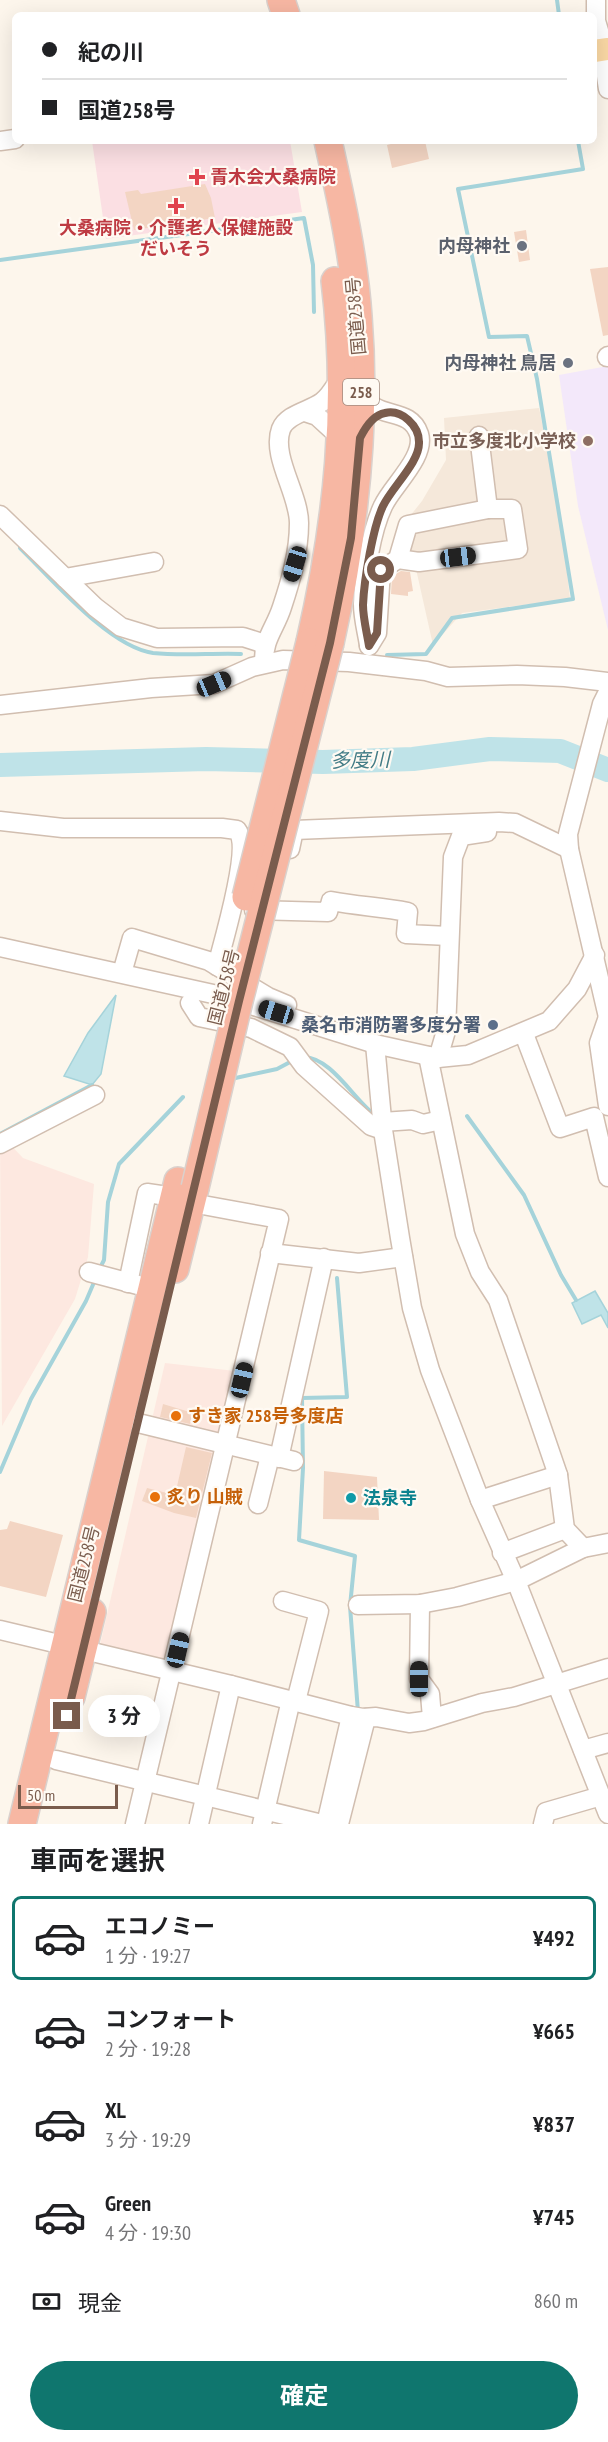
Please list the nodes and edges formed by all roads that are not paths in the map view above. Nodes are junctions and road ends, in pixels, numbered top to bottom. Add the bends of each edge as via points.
1 (597, 26) edge
2 (602, 49) edge
3 (608, 89) edge
4 (311, 144) edge
5 (329, 144) edge
6 (351, 382) junction
7 (304, 412) junction
8 (385, 413) junction
9 (479, 436) dead end
10 (350, 438) junction
11 (488, 509) junction
12 (0, 515) edge
13 (7, 534) edge
14 (398, 559) junction
15 (154, 562) dead end
16 (65, 578) junction
17 (265, 644) junction
18 (369, 646) junction
19 (264, 663) junction
20 (371, 665) junction
21 (608, 682) edge
22 (605, 698) edge
23 (0, 705) edge
24 (0, 821) edge
25 (515, 823) junction
26 (568, 842) junction
27 (241, 873) junction
28 (232, 909) junction
29 (449, 936) junction
30 (0, 947) edge
31 (595, 955) junction
32 (217, 966) junction
33 (122, 973) junction
34 (231, 998) junction
35 (190, 1003) dead end
36 (608, 1017) edge
37 (299, 1020) junction
38 (524, 1034) junction
39 (375, 1044) junction
40 (433, 1057) junction
41 (95, 1095) dead end
42 (608, 1106) edge
43 (441, 1120) junction
44 (383, 1126) junction
45 (0, 1144) edge
46 (608, 1177) edge
47 (184, 1192) junction
48 (270, 1253) junction
49 (403, 1257) junction
50 (324, 1258) junction
51 (97, 1274) dead end
52 (140, 1286) junction
53 (138, 1423) junction
54 (227, 1444) junction
55 (281, 1459) junction
56 (558, 1475) junction
57 (480, 1500) junction
58 (258, 1504) dead end
59 (565, 1529) junction
60 (608, 1543) edge
61 (583, 1548) junction
62 (502, 1553) junction
63 (516, 1581) junction
64 (283, 1601) dead end
65 (420, 1604) junction
66 (358, 1605) dead end
67 (0, 1630) edge
68 (74, 1647) junction
69 (608, 1668) edge
70 (173, 1672) junction
71 (557, 1683) junction
72 (231, 1685) junction
73 (293, 1700) junction
74 (360, 1718) junction
75 (432, 1718) junction
76 (608, 1743) edge
77 (583, 1750) junction
78 (56, 1760) junction
79 (146, 1781) junction
80 (601, 1796) junction
81 (206, 1797) junction
82 (608, 1814) edge
83 (263, 1817) edge
84 (22, 1824) edge
85 (41, 1824) edge
86 (135, 1824) edge
87 (199, 1824) edge
88 (324, 1824) edge
89 (339, 1824) edge
90 (543, 1824) edge

1 - 2 street
2 - 3 street
4 - 6 highway, 国道258号 / 258 via 325,205
5 - 6 highway, 国道258号 / 258 via 358,315
6 - 7 street
6 - 8 street via 365,400
6 - 10 highway, 国道258号 / 258
7 - 10 street
7 - 17 street via 281,428 279,444 299,521 295,564 281,610
8 - 10 street
8 - 18 street via 396,413 413,424 420,444 383,506 373,534 363,606
9 - 11 street
10 - 34 highway, 国道258号 / 258, bridge via 333,528 320,643
11 - 14 street via 408,525
11 - 14 street via 512,509 518,549 419,562
12 - 13 street
13 - 16 street
14 - 18 street via 381,570 377,633
15 - 16 street
16 - 17 street via 95,607 136,633 170,639 243,637
17 - 19 street
18 - 20 street
19 - 20 street via 284,660
19 - 23 street via 214,684
20 - 21 street via 426,670 448,677 517,675
22 - 26 street
24 - 27 street via 63,828 233,829 241,834
25 - 26 street
25 - 27 street via 294,830 282,882
25 - 29 street via 510,831 468,833 459,839 452,867
26 - 31 street
27 - 28 street
28 - 29 street via 328,912 331,901 363,904 408,912 406,934
28 - 32 street
29 - 40 street via 446,1031
30 - 33 street
31 - 36 street
31 - 38 street via 561,1010
32 - 33 street via 132,938
32 - 37 street via 292,1008
33 - 34 street
34 - 37 street
34 - 47 highway, 国道258号 / 258, bridge
35 - 44 street via 199,1017 251,1028 290,1047 304,1066 371,1126
36 - 42 street via 599,1043
37 - 39 street
38 - 40 street via 468,1055
38 - 46 street via 560,1128 594,1117
39 - 40 street
39 - 44 street
40 - 43 street
41 - 45 street
43 - 44 street
43 - 56 street via 465,1234 480,1272 498,1300
44 - 49 street
47 - 48 street via 279,1219
47 - 52 highway, 国道258号 / 258
47 - 53 highway, 国道258号 / 258
48 - 50 street
48 - 54 street
49 - 50 street via 359,1263
49 - 57 street via 412,1308 430,1370
50 - 55 street
51 - 52 street
52 - 68 highway, 国道258号 / 258
53 - 54 street
53 - 68 highway, 国道258号 / 258
54 - 55 street
54 - 70 street
55 - 58 street
56 - 57 street
56 - 59 street
57 - 62 street
59 - 61 street
59 - 62 street
60 - 61 street
61 - 63 street
62 - 63 street
63 - 65 street
63 - 71 street
64 - 73 street via 319,1611
65 - 66 street
65 - 75 street via 419,1679 430,1694
67 - 68 street
68 - 70 street
68 - 78 highway, 国道258号 / 258
68 - 84 highway, 国道258号 / 258
69 - 71 street
70 - 72 street
70 - 79 street
71 - 75 street
71 - 77 street
72 - 73 street
72 - 81 street
73 - 74 street
73 - 83 street
74 - 75 street via 409,1723
74 - 88 street
74 - 89 street
76 - 77 street
77 - 80 street
78 - 79 street
78 - 85 highway, 国道258号 / 258
79 - 81 street
79 - 86 street
80 - 82 street
80 - 90 street via 546,1812
81 - 83 street
81 - 87 street
83 - 88 street

